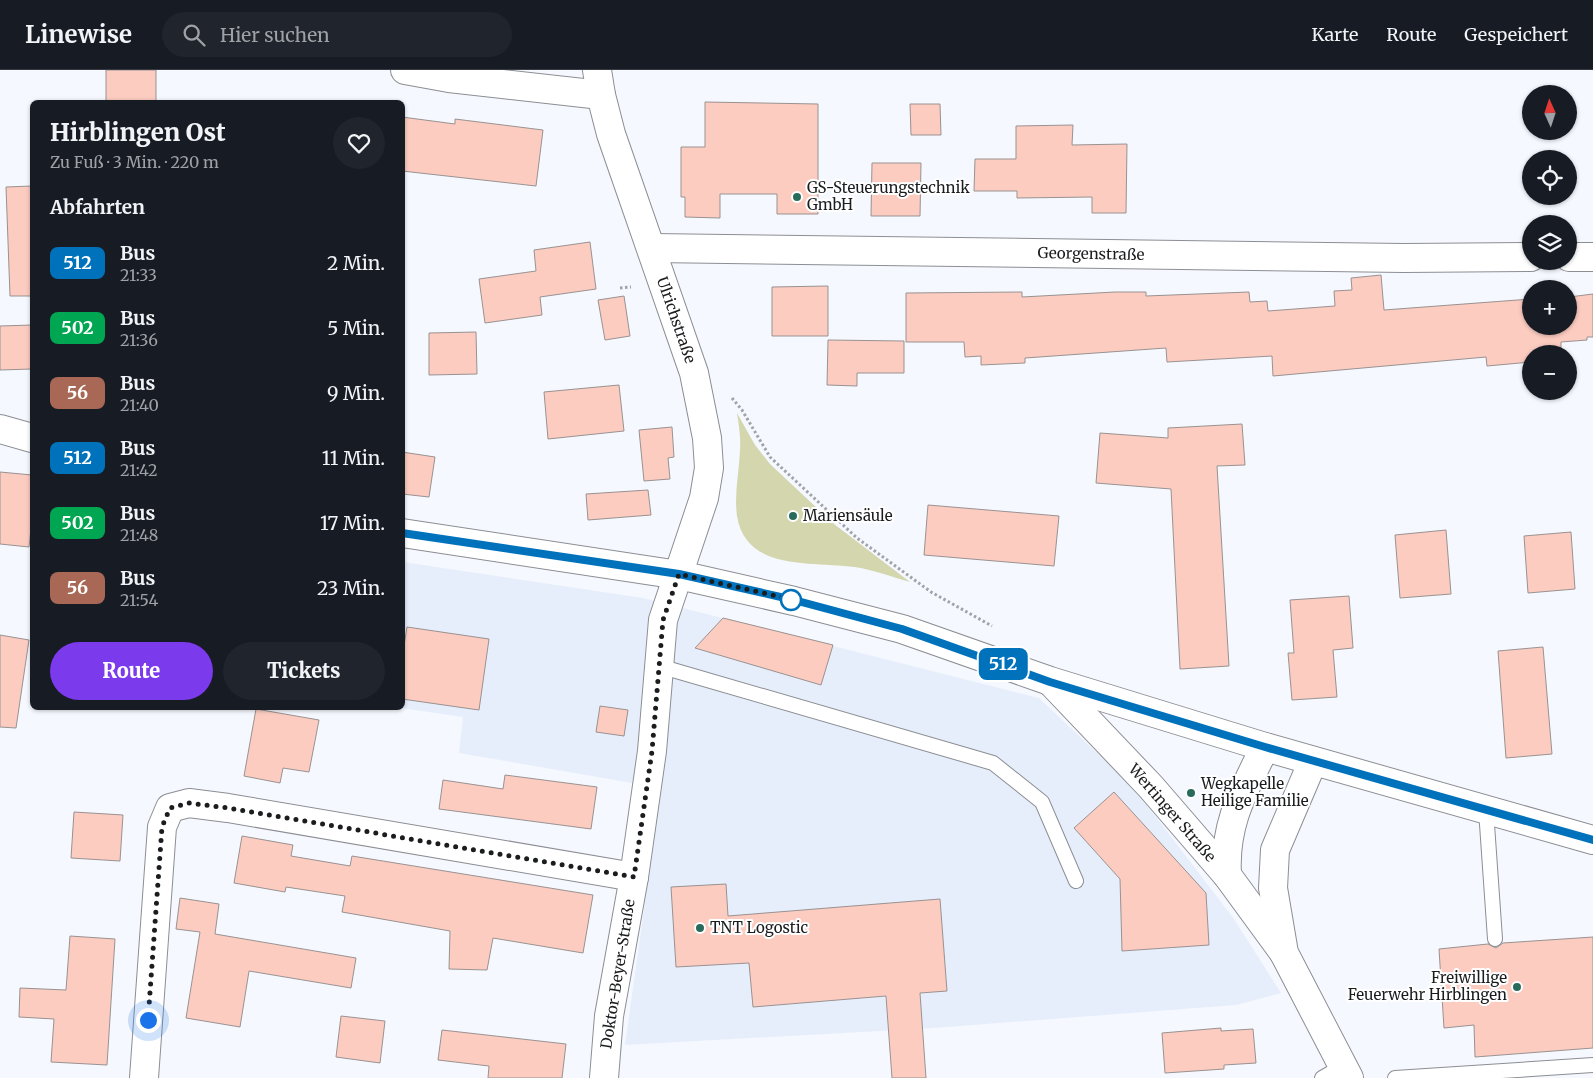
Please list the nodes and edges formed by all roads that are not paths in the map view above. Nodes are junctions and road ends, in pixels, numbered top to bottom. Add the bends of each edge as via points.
1 (405, 70) edge
2 (599, 83) edge
3 (652, 248) junction
4 (1593, 256) edge
5 (1522, 257) edge
6 (1577, 257) edge
7 (0, 429) edge
8 (30, 437) edge
9 (405, 533) edge
10 (679, 574) junction
11 (659, 666) junction
12 (1050, 682) junction
13 (1265, 747) junction
14 (1313, 761) junction
15 (1486, 810) junction
16 (1593, 840) edge
17 (1227, 875) junction
18 (634, 877) junction
19 (1076, 880) dead end
20 (1495, 939) dead end
21 (1284, 953) junction
22 (1593, 1065) edge
23 (1338, 1074) edge
24 (144, 1078) edge
25 (604, 1078) edge
26 (1395, 1078) edge

1 - 2 street via 449,78
2 - 3 street, Ulrichstraße via 629,186
3 - 5 street, Georgenstraße
3 - 10 street, Ulrichstraße via 694,373 708,438 709,468 704,498
4 - 6 street
7 - 8 street
9 - 10 street, Wertinger Straße
10 - 11 street, Doktor-Beyer-Straße via 663,620
10 - 12 street, Wertinger Straße via 902,629
11 - 18 street, Doktor-Beyer-Straße via 652,751
11 - 19 lane via 993,763 1042,802
12 - 13 street, Wertinger Straße
12 - 17 street, Wertinger Straße via 1151,787
13 - 14 street, Wertinger Straße
13 - 17 street via 1234,815 1228,836
14 - 15 street, Wertinger Straße
14 - 21 street via 1275,850 1273,888
15 - 16 street, Wertinger Straße
15 - 20 lane
17 - 21 street, Wertinger Straße
18 - 24 street via 228,808 189,803 170,808 162,827
18 - 25 street, Doktor-Beyer-Straße via 609,1016
21 - 23 street
22 - 26 lane

